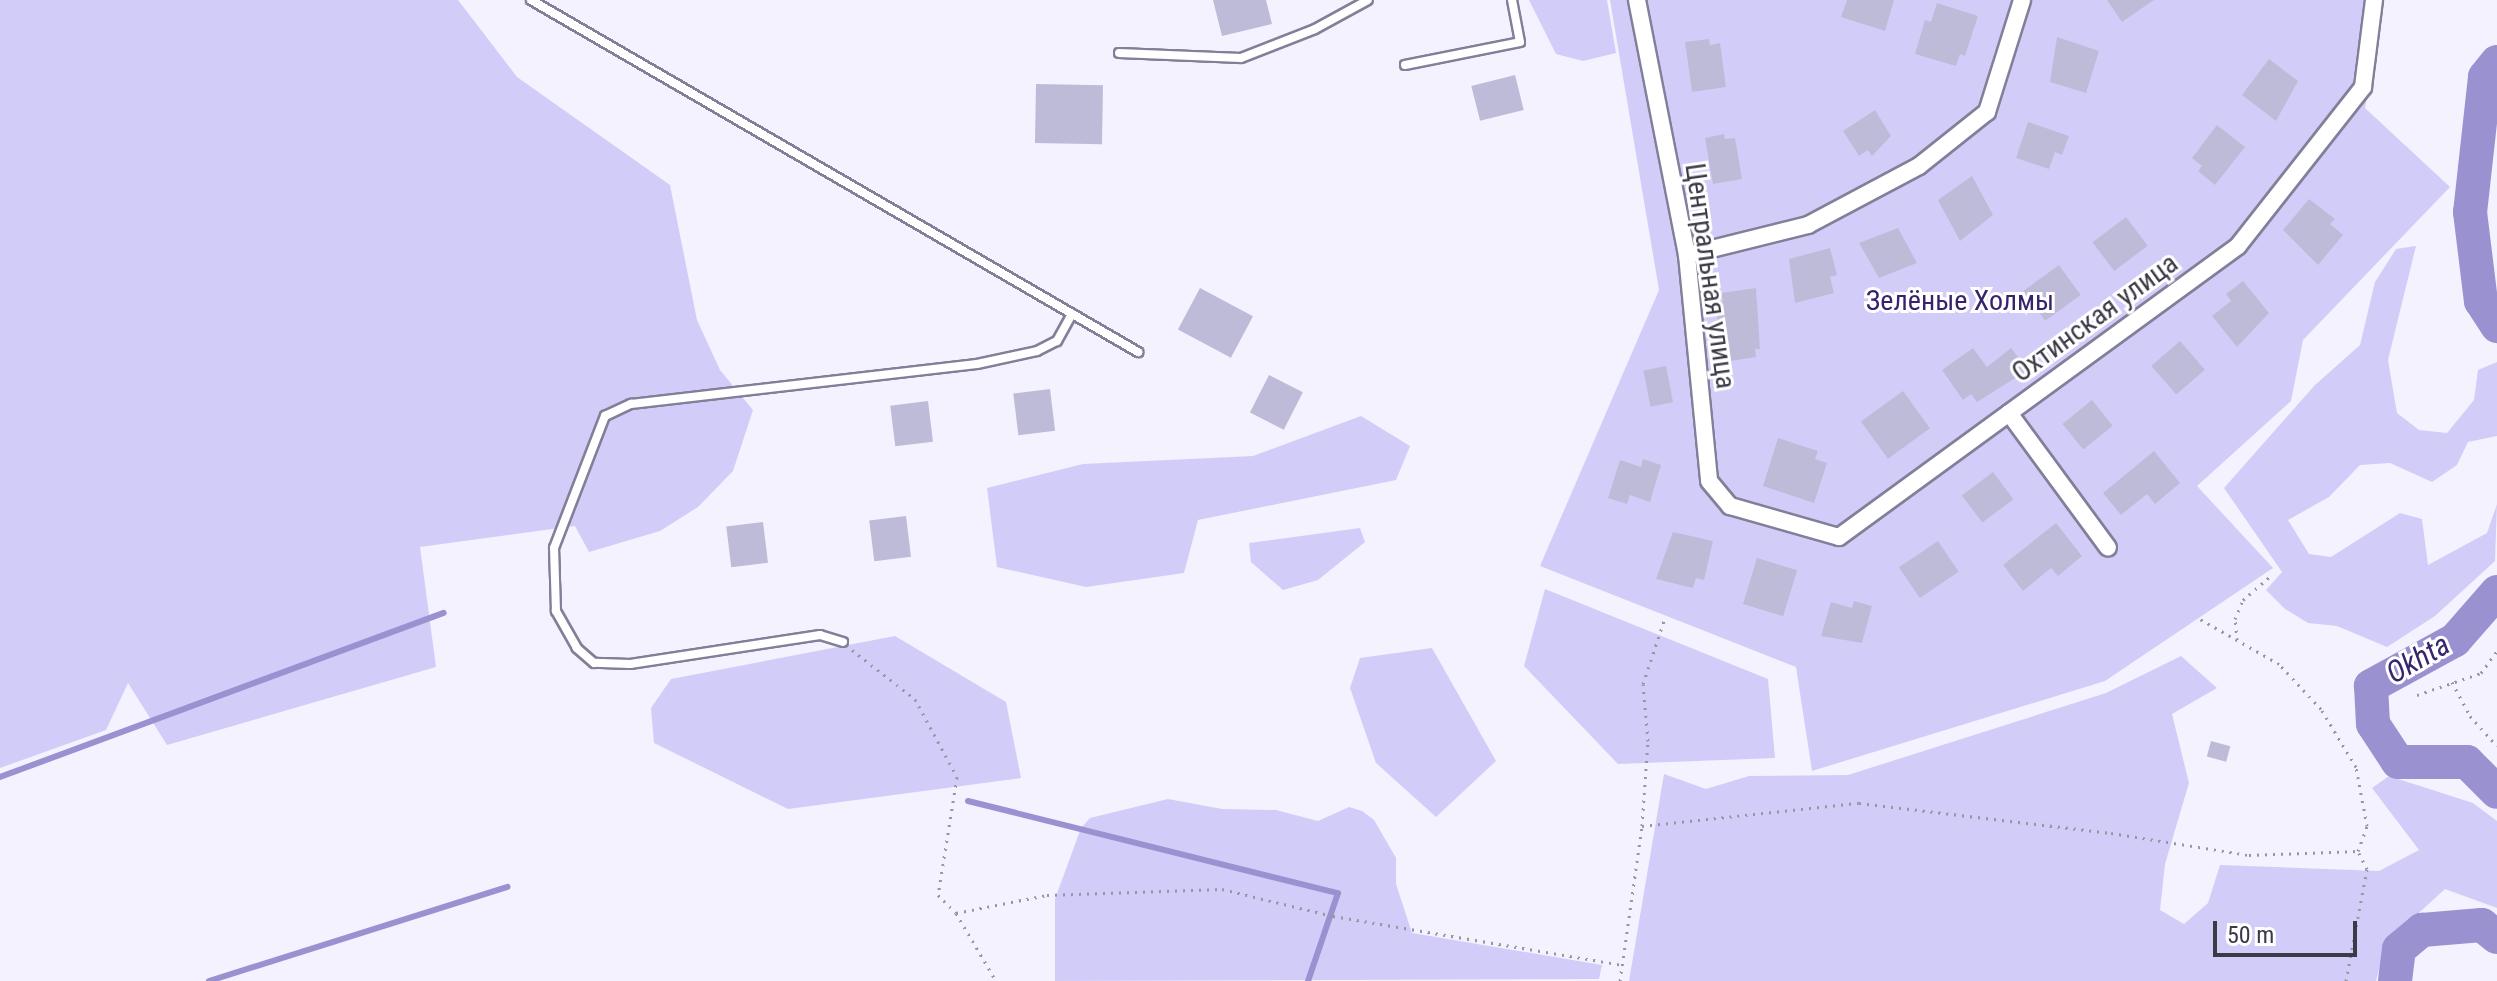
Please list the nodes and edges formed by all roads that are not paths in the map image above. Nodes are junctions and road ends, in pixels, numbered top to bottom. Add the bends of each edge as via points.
1 (531, 0) edge
2 (1368, 0) edge
3 (1512, 0) edge
4 (1637, 0) edge
5 (2022, 0) edge
6 (2374, 0) edge
7 (1119, 53) dead end
8 (1405, 65) dead end
9 (1687, 255) junction
10 (1072, 314) junction
11 (1138, 352) dead end
12 (2009, 413) junction
13 (1730, 506) joint
14 (2108, 548) dead end
15 (843, 642) road end

1 - 10 lane
2 - 7 lane via 1315,29 1241,58
3 - 8 lane via 1520,42
4 - 9 street, Центральная улица
5 - 9 street via 1987,112 1919,166 1808,225
6 - 12 street, Охтинская улица via 2363,87 2238,246
9 - 13 street, Центральная улица via 1709,481
10 - 11 lane
10 - 15 lane via 1057,341 1037,351 977,364 631,404 605,416 554,548 556,611 577,648 594,663 630,664 820,635
12 - 13 street, Охтинская улица via 1839,537
12 - 14 street

